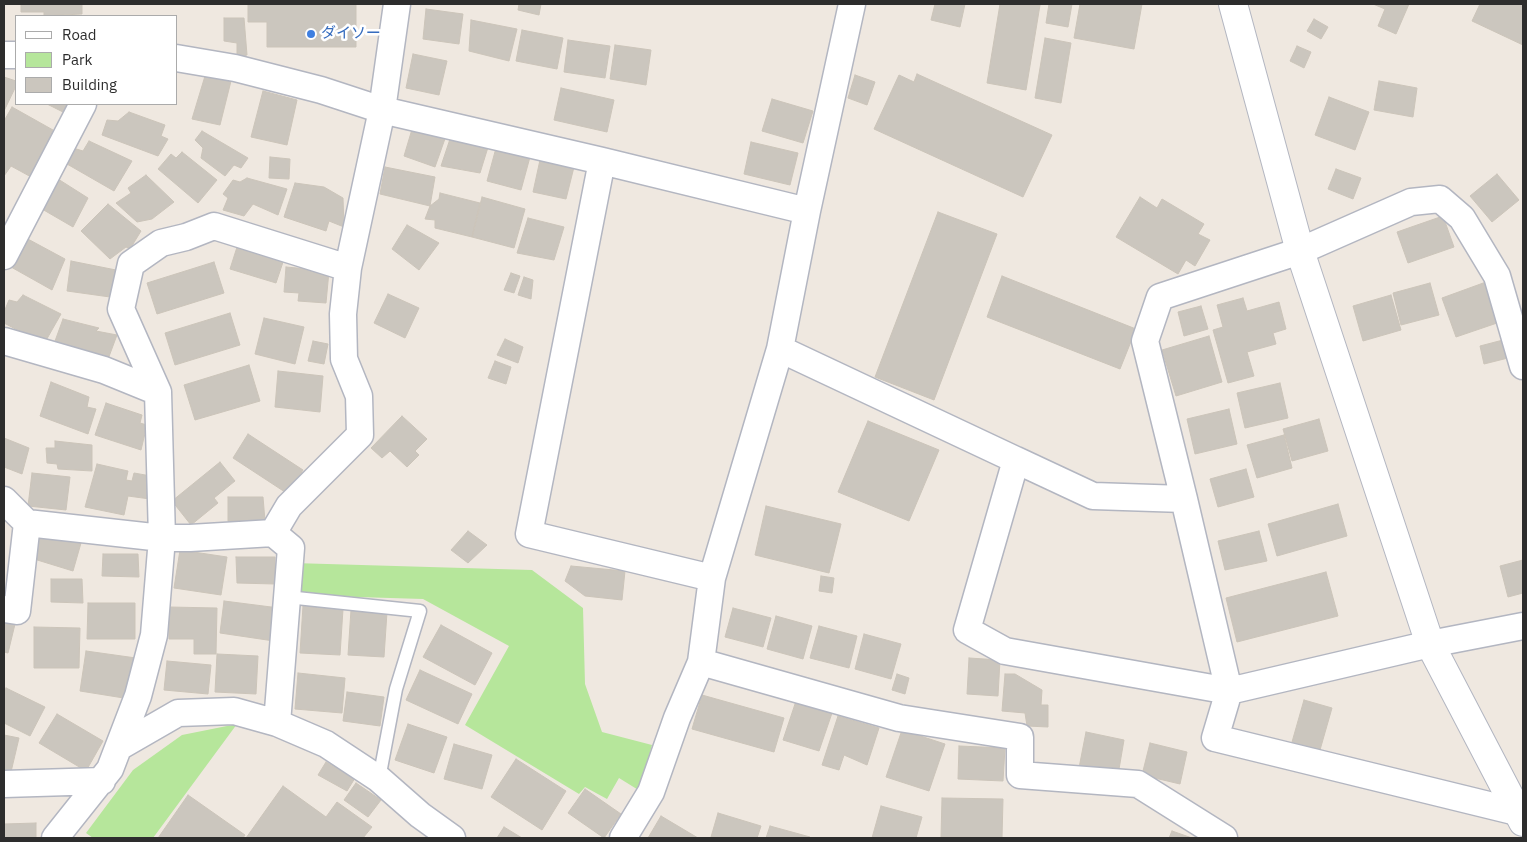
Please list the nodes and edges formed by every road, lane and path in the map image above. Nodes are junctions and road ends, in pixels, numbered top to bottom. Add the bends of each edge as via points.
1 (397, 4) edge
2 (852, 4) edge
3 (1233, 4) edge
4 (178, 58) edge
5 (82, 105) edge
6 (382, 110) junction
7 (602, 160) junction
8 (807, 211) junction
9 (1300, 251) junction
10 (4, 256) edge
11 (348, 268) junction
12 (4, 341) edge
13 (780, 349) junction
14 (1523, 366) edge
15 (158, 392) junction
16 (1016, 460) junction
17 (1184, 499) junction
18 (4, 500) edge
19 (27, 523) junction
20 (273, 534) junction
21 (162, 538) junction
22 (712, 578) junction
23 (287, 596) junction
24 (4, 609) edge
25 (1523, 626) edge
26 (1430, 644) junction
27 (701, 662) junction
28 (1229, 691) junction
29 (277, 723) junction
30 (119, 747) junction
31 (379, 779) junction
32 (102, 781) junction
33 (4, 784) edge
34 (1521, 814) edge
35 (55, 838) edge
36 (452, 838) edge
37 (624, 838) edge
38 (1224, 838) edge

1 - 6 street
2 - 8 street
3 - 9 street
4 - 6 street via 235,68
5 - 10 street
6 - 7 street
6 - 11 street
7 - 8 street
7 - 22 street via 530,534
8 - 13 street
9 - 14 street via 1411,202 1440,199 1462,218 1498,276
9 - 17 street via 1160,297 1145,341
9 - 26 street
11 - 15 street via 214,226 186,238 161,243 144,254 131,264 122,309
11 - 20 street via 343,314 344,359 359,396 360,435 289,506
12 - 15 street via 104,370
13 - 16 street
13 - 22 street
15 - 21 street
16 - 17 street via 1093,496
16 - 28 street via 967,630 1005,651
17 - 28 street
18 - 19 street
19 - 21 street
19 - 24 street via 17,612
20 - 21 street
20 - 23 street via 291,548
21 - 30 street via 154,634 138,696
22 - 27 street
23 - 29 street
23 - 31 lane via 420,611 396,688
25 - 26 street
26 - 28 street
26 - 34 street
27 - 37 street via 651,792
27 - 38 street via 899,718 1020,737 1020,775 1138,784
28 - 34 street via 1215,738
29 - 30 street via 234,710 178,713
29 - 31 street via 326,744
30 - 32 street
31 - 36 street
32 - 33 street
32 - 35 street

